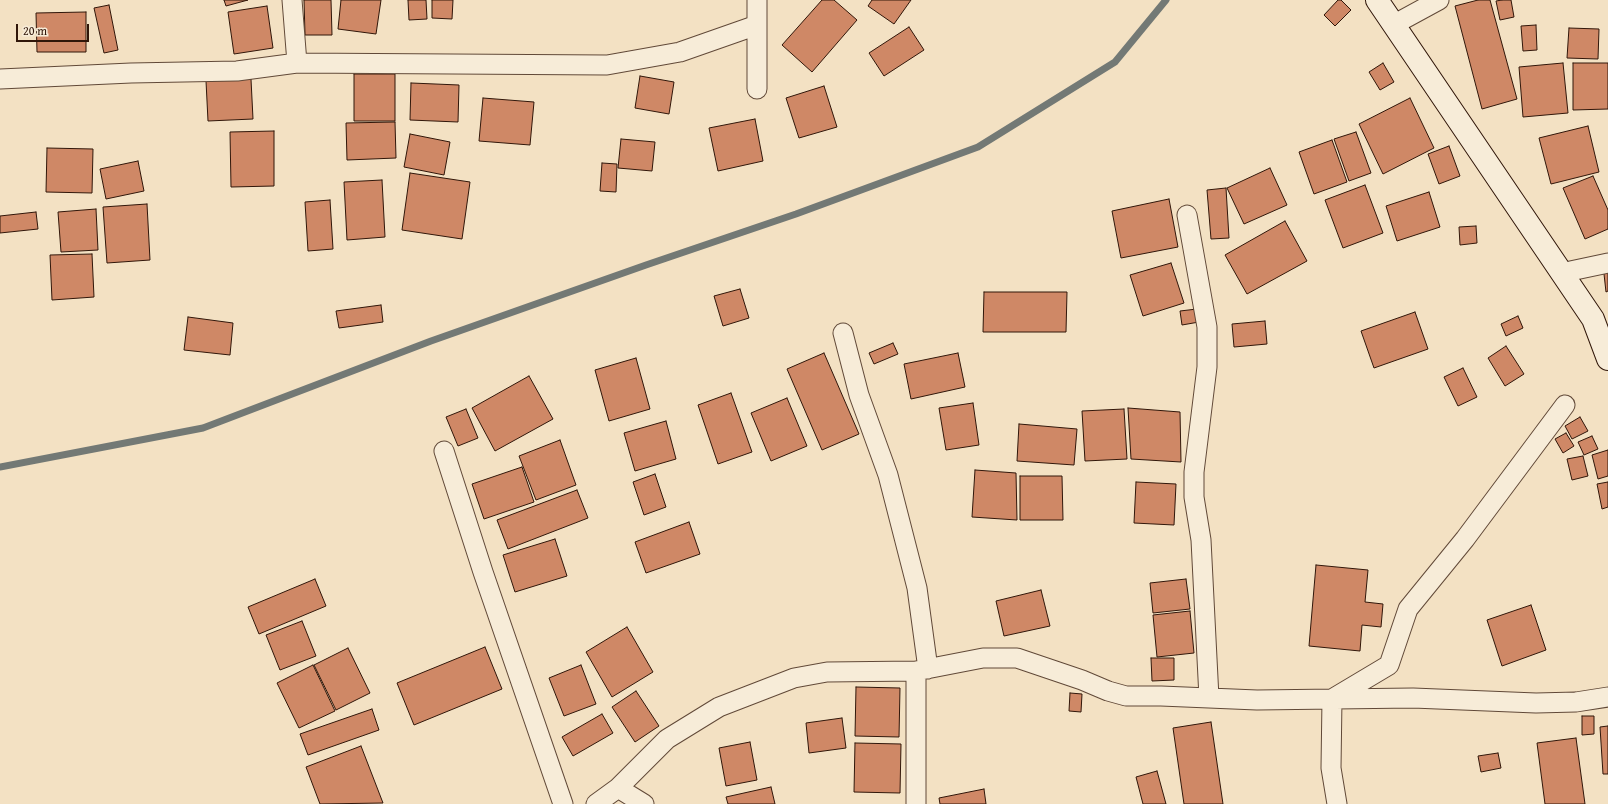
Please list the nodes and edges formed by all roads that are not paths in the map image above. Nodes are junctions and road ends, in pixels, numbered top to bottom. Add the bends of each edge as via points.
1 (292, 0) edge
2 (757, 0) edge
3 (1377, 0) edge
4 (1439, 0) edge
5 (758, 25) junction
6 (1393, 25) junction
7 (297, 63) junction
8 (0, 80) edge
9 (757, 88) dead end
10 (1187, 215) dead end
11 (1608, 263) edge
12 (1561, 273) junction
13 (843, 333) dead end
14 (1608, 359) edge
15 (1565, 405) dead end
16 (444, 451) dead end
17 (922, 670) junction
18 (1608, 697) edge
19 (1209, 698) junction
20 (1332, 699) junction
21 (618, 788) junction
22 (563, 804) edge
23 (596, 804) edge
24 (644, 804) edge
25 (916, 804) edge
26 (1337, 804) edge

1 - 7 street
2 - 5 street
3 - 6 street
4 - 6 street
5 - 7 street via 680,52 607,65
5 - 9 street
6 - 12 street
7 - 8 street via 237,71 131,73
10 - 19 street via 1207,327 1207,367 1194,472 1194,497 1201,540
11 - 12 street
12 - 14 street via 1593,320
13 - 17 street via 859,395 888,475 916,581
15 - 20 street via 1465,539 1408,609 1389,665
16 - 22 street
17 - 19 street via 983,658 1016,658 1126,696
17 - 21 street via 827,672 794,678 726,705 667,739
17 - 25 street
18 - 20 street via 1576,702 1536,703 1413,698
19 - 20 street
20 - 26 street via 1331,768
21 - 23 street
21 - 24 street

